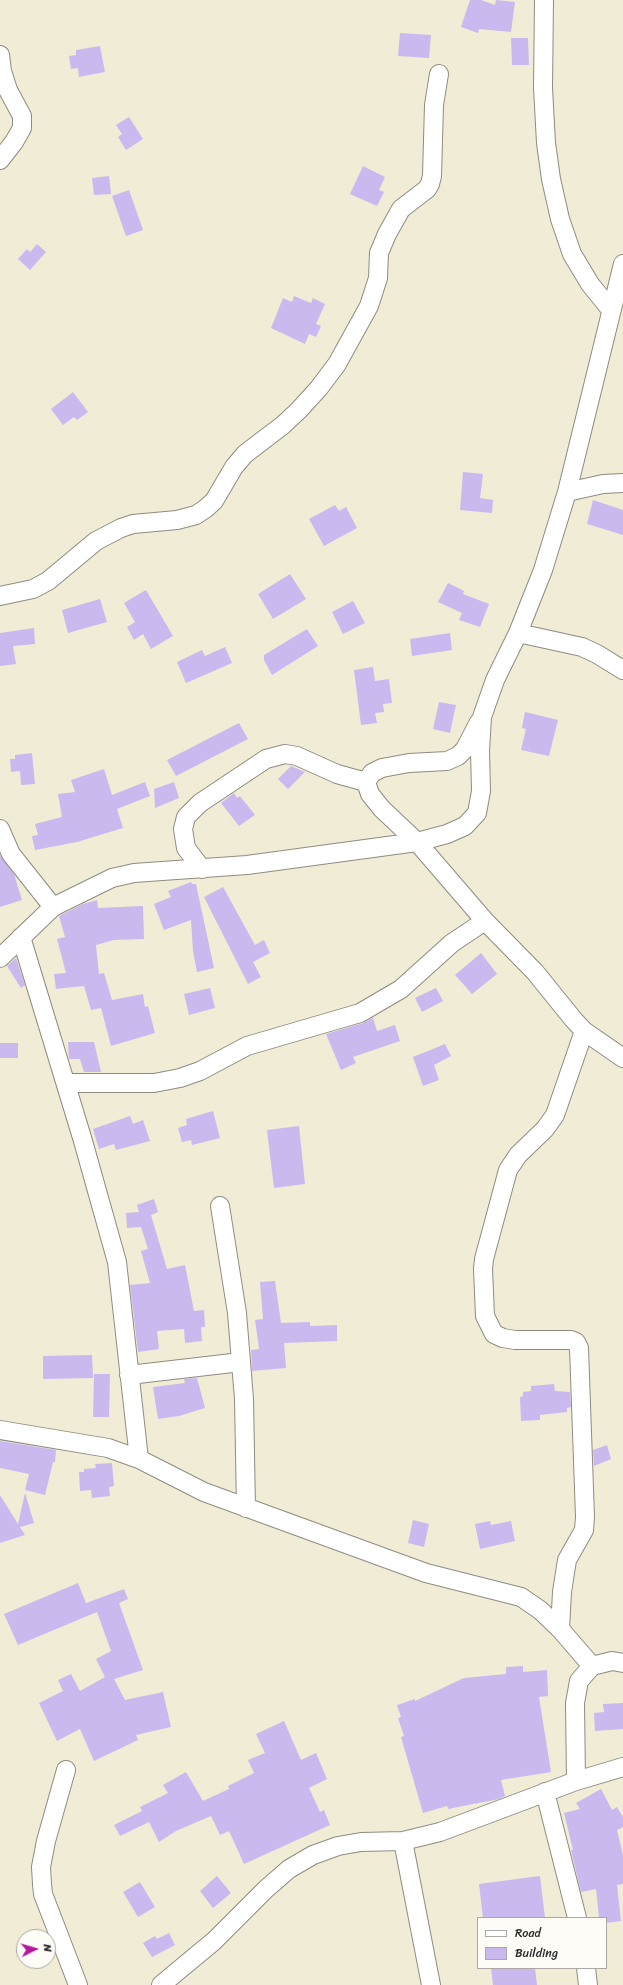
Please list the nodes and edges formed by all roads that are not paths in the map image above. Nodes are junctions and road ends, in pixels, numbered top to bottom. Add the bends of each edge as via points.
1 (544, 0) edge
2 (0, 55) edge
3 (439, 74) dead end
4 (0, 160) edge
5 (623, 264) edge
6 (611, 310) junction
7 (623, 483) edge
8 (567, 492) junction
9 (0, 596) edge
10 (518, 633) junction
11 (623, 670) edge
12 (482, 717) junction
13 (366, 782) junction
14 (0, 829) edge
15 (417, 842) junction
16 (202, 869) junction
17 (53, 906) junction
18 (485, 922) junction
19 (21, 937) junction
20 (0, 958) edge
21 (584, 1031) junction
22 (623, 1058) edge
23 (66, 1083) junction
24 (220, 1206) dead end
25 (241, 1362) junction
26 (129, 1375) junction
27 (0, 1430) edge
28 (139, 1459) junction
29 (246, 1508) junction
30 (560, 1629) junction
31 (623, 1663) edge
32 (592, 1666) junction
33 (623, 1767) edge
34 (66, 1770) dead end
35 (576, 1781) junction
36 (545, 1792) junction
37 (403, 1841) junction
38 (577, 1917) edge
39 (586, 1969) edge
40 (78, 1985) edge
41 (161, 1985) edge
42 (431, 1985) edge
43 (588, 1985) edge

1 - 6 street via 543,88 551,179 560,219 572,254 590,284
2 - 4 street via 8,90 22,116 22,128
3 - 9 street via 434,105 430,184 401,209 384,239 379,253 378,278 368,306 337,364 319,388 299,410 245,454 234,467 214,501 196,515 177,520 133,524 108,533 48,581 33,589
5 - 6 street
6 - 8 street
7 - 8 street via 603,484
8 - 10 street via 543,570
10 - 11 street via 582,647
10 - 12 street via 495,680
12 - 13 street via 466,748 458,756 446,761 409,763 382,768 372,773
12 - 15 street via 481,791 477,813 465,826
13 - 15 street via 370,794 378,804
13 - 16 street via 337,774 297,756 285,754 266,759 200,803 186,817 183,829 186,848
14 - 17 street via 11,854
15 - 16 street
15 - 18 street
16 - 17 street via 134,873 112,878
17 - 19 street
18 - 21 street via 535,972
18 - 23 street via 452,943 401,989 360,1013 248,1046 200,1071 180,1078 154,1083
19 - 20 street
19 - 23 street
21 - 22 street
21 - 30 street via 555,1115 545,1129 518,1155 508,1170 483,1269 485,1316 494,1334 515,1340 571,1340 576,1342 579,1348 585,1518 584,1530 567,1560
23 - 26 street via 117,1262
24 - 25 street via 237,1313
25 - 26 street
25 - 29 street
26 - 28 street
27 - 28 street via 108,1448
28 - 29 street via 204,1492
29 - 30 street via 426,1573 521,1597 540,1610
30 - 32 street
31 - 32 street via 612,1662
32 - 35 street via 579,1681 575,1703
33 - 35 street
34 - 40 street via 41,1868 43,1894
35 - 36 street
36 - 37 street via 476,1820
36 - 38 street
37 - 41 street via 361,1842 338,1846 314,1855 289,1869 214,1941
37 - 42 street
39 - 43 street

